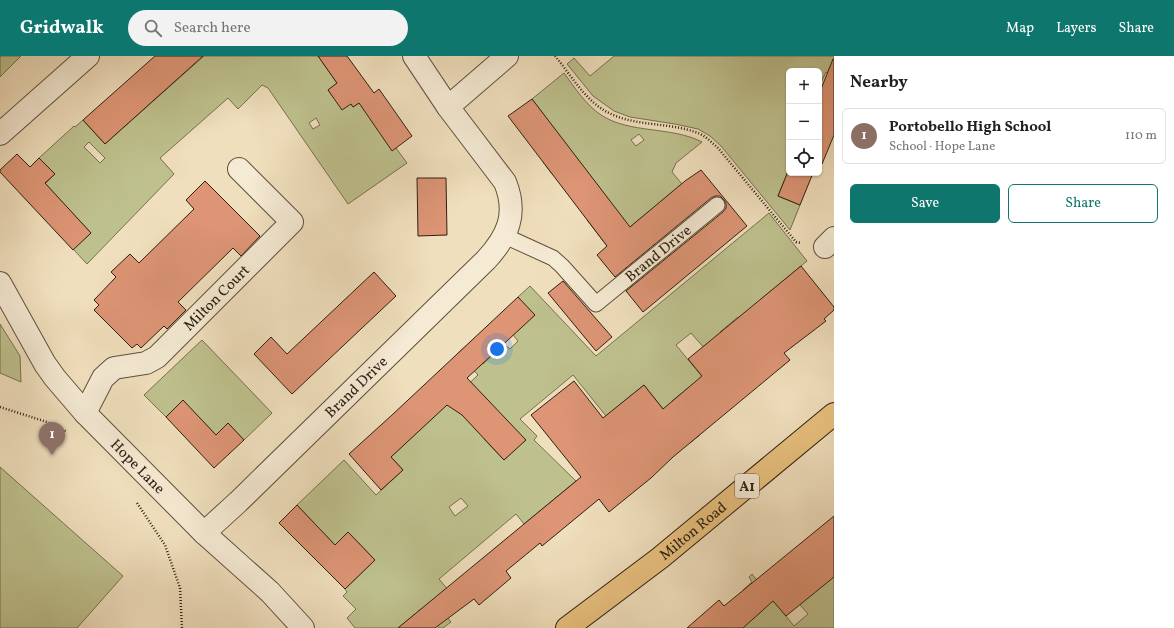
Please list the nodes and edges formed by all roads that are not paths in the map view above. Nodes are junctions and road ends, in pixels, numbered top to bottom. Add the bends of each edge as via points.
1 (88, 56) edge
2 (414, 56) edge
3 (507, 56) edge
4 (448, 107) junction
5 (0, 134) edge
6 (239, 169) dead end
7 (717, 205) dead end
8 (505, 236) junction
9 (0, 283) edge
10 (85, 413) junction
11 (834, 414) edge
12 (204, 533) junction
13 (302, 628) edge
14 (567, 628) edge

1 - 5 street
2 - 4 street, Brand Drive
3 - 4 street
4 - 8 street, Brand Drive via 505,182 510,193 510,223
6 - 10 street, Milton Court via 292,222 157,357 146,362 114,368 103,378
7 - 8 lane, Brand Drive via 596,304 553,258
8 - 12 street, Brand Drive via 486,260
9 - 10 street, Hope Lane via 45,364
10 - 12 street, Hope Lane
11 - 14 main road, Milton Road / A1 via 660,558
12 - 13 street, Hope Lane via 270,592

